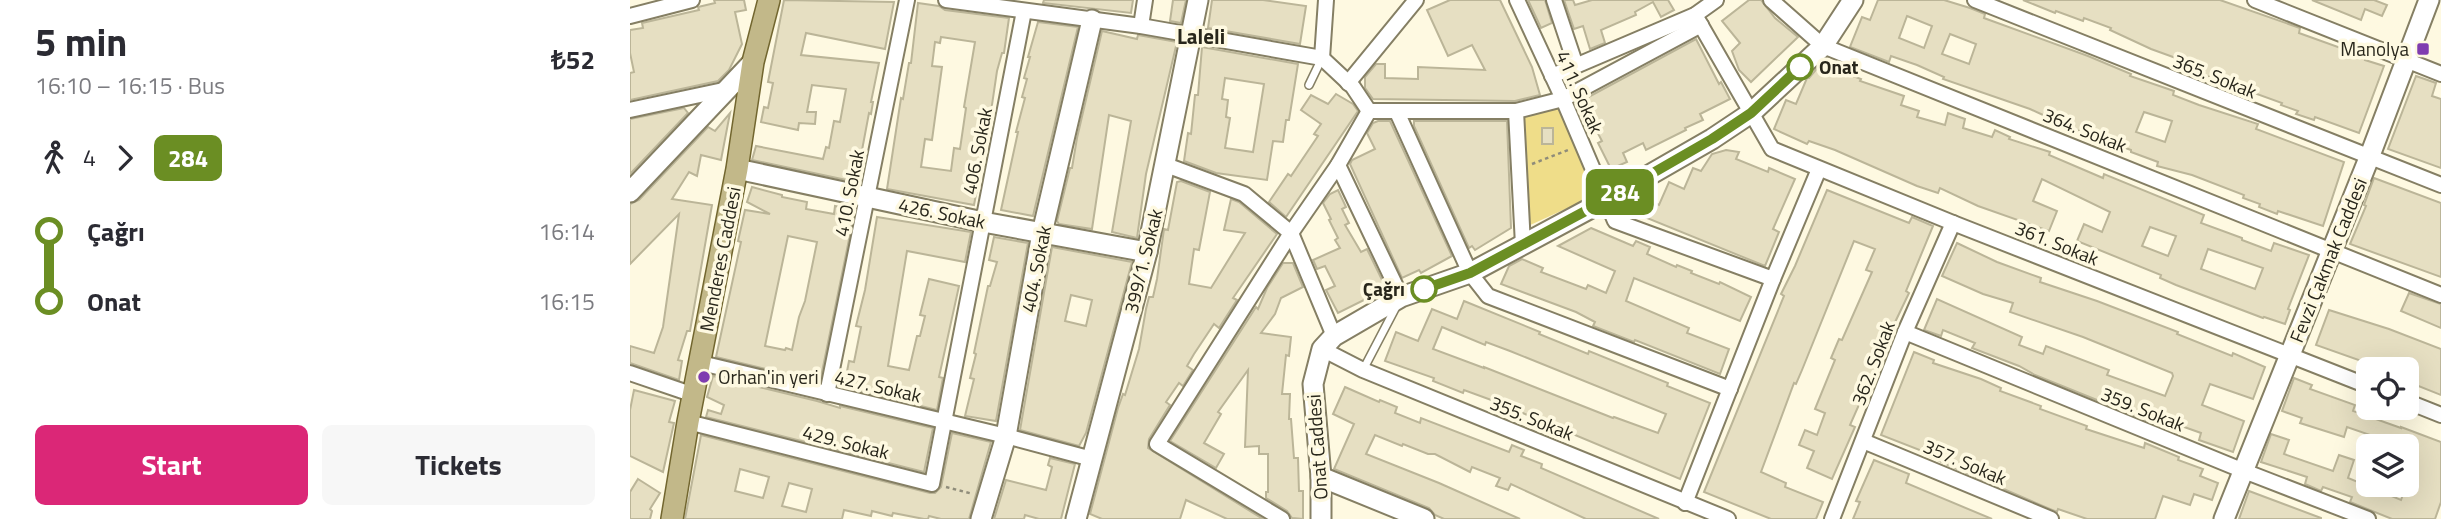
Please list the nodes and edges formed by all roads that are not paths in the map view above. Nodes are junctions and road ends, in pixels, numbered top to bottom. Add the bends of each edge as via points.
1 (692, 0) edge
2 (769, 0) edge
3 (907, 0) edge
4 (946, 0) edge
5 (1145, 0) edge
6 (1198, 0) edge
7 (1326, 0) edge
8 (1416, 0) edge
9 (1517, 0) edge
10 (1554, 0) edge
11 (1716, 0) edge
12 (1771, 0) edge
13 (1853, 0) edge
14 (1975, 0) edge
15 (2255, 0) edge
16 (2429, 0) edge
17 (1024, 11) junction
18 (630, 16) edge
19 (1092, 20) junction
20 (1698, 20) junction
21 (1141, 26) junction
22 (1192, 33) junction
23 (1823, 46) junction
24 (1322, 58) junction
25 (2407, 61) junction
26 (754, 62) junction
27 (1576, 66) junction
28 (2441, 74) edge
29 (1552, 76) junction
30 (1348, 82) junction
31 (1309, 85) dead end
32 (728, 89) junction
33 (1563, 99) junction
34 (630, 110) edge
35 (1369, 111) junction
36 (1516, 111) junction
37 (1397, 112) junction
38 (1751, 113) junction
39 (2369, 158) junction
40 (1166, 165) junction
41 (1338, 165) junction
42 (737, 169) junction
43 (1819, 169) junction
44 (2441, 185) edge
45 (630, 192) edge
46 (869, 197) junction
47 (1606, 200) junction
48 (983, 222) junction
49 (1953, 223) junction
50 (1042, 233) junction
51 (1291, 233) junction
52 (1523, 245) junction
53 (2332, 250) junction
54 (1147, 252) junction
55 (1470, 273) junction
56 (1773, 279) junction
57 (2441, 295) edge
58 (1401, 297) junction
59 (1905, 332) junction
60 (1328, 343) junction
61 (2290, 356) junction
62 (701, 363) junction
63 (1363, 370) junction
64 (630, 373) edge
65 (2356, 381) edge
66 (1730, 389) junction
67 (827, 394) junction
68 (694, 395) junction
69 (2419, 406) edge
70 (2441, 415) edge
71 (688, 422) junction
72 (945, 422) junction
73 (1006, 436) junction
74 (1864, 441) junction
75 (1092, 459) junction
76 (2244, 471) junction
77 (1321, 477) junction
78 (1685, 503) junction
79 (672, 519) edge
80 (981, 519) edge
81 (1076, 519) edge
82 (1282, 519) edge
83 (1321, 519) edge
84 (1424, 519) edge
85 (1728, 519) edge
86 (1832, 519) edge
87 (2051, 519) edge
88 (2224, 519) edge
89 (2368, 519) edge

1 - 18 street
2 - 26 main road, Menderes Caddesi
3 - 46 street, 410. Sokak
4 - 17 street
5 - 21 street
6 - 22 street, 399/1. Sokak
7 - 24 street
8 - 30 street
9 - 29 street, 411. Sokak
10 - 27 street
11 - 20 street
12 - 23 street, 364. Sokak
13 - 23 street
14 - 39 street, 365. Sokak
15 - 25 street
16 - 25 street, Fevzi Çakmak Caddesi
17 - 19 street
17 - 48 street, 406. Sokak
19 - 21 street
19 - 50 street, 404. Sokak
20 - 27 street
20 - 33 street
20 - 38 street, 361. Sokak
21 - 22 street
22 - 24 street
22 - 40 street, 399/1. Sokak
23 - 38 street
23 - 53 street, 364. Sokak
24 - 30 street
24 - 31 lane
25 - 28 street
25 - 39 street, Fevzi Çakmak Caddesi
26 - 32 street
26 - 42 main road, Menderes Caddesi
27 - 29 street
29 - 33 street, 411. Sokak
30 - 35 street
32 - 34 street
32 - 45 street
33 - 36 street
33 - 47 street, 411. Sokak
35 - 37 street
35 - 41 street
36 - 37 street
36 - 52 street
37 - 55 street
38 - 43 street, 361. Sokak via 1772,149
38 - 47 street
39 - 44 street, 365. Sokak
39 - 53 street, Fevzi Çakmak Caddesi
40 - 51 street via 1244,194
40 - 54 street, 399/1. Sokak
41 - 51 street
41 - 58 street
42 - 46 street, 426. Sokak
42 - 62 main road, Menderes Caddesi
43 - 49 street, 361. Sokak
43 - 56 street
46 - 48 street, 426. Sokak
46 - 67 street, 410. Sokak
47 - 52 street
47 - 56 street, 411. Sokak via 1615,221
48 - 50 street, 426. Sokak
48 - 72 street, 406. Sokak
49 - 59 street, 362. Sokak
49 - 61 street, 361. Sokak
50 - 54 street, 426. Sokak
50 - 73 street, 404. Sokak
51 - 60 street
51 - 82 street via 1157,443
52 - 55 street
53 - 57 street, 364. Sokak
53 - 61 street, Fevzi Çakmak Caddesi
54 - 75 street, 399/1. Sokak
55 - 58 street
55 - 66 street via 1488,296
56 - 66 street
58 - 60 street
58 - 63 lane
59 - 74 street, 362. Sokak
59 - 76 street, 359. Sokak
60 - 63 street, 355. Sokak
60 - 77 street, Onat Caddesi via 1313,384
61 - 65 street, 361. Sokak
61 - 76 street, Fevzi Çakmak Caddesi
62 - 67 street, 427. Sokak
62 - 68 main road, Menderes Caddesi
63 - 78 street, 355. Sokak
64 - 68 street
66 - 78 street
67 - 72 street, 427. Sokak
68 - 71 main road, Menderes Caddesi
69 - 70 street
71 - 72 street, 429. Sokak via 932,484
71 - 79 main road, Menderes Caddesi
72 - 73 street, 427. Sokak
73 - 75 street, 427. Sokak
73 - 80 street, 404. Sokak
74 - 86 street, 362. Sokak
74 - 87 street, 357. Sokak
75 - 81 street, 399/1. Sokak
76 - 88 street, Fevzi Çakmak Caddesi
76 - 89 street, 359. Sokak
77 - 83 street, Onat Caddesi
77 - 84 street
78 - 85 street, 355. Sokak

